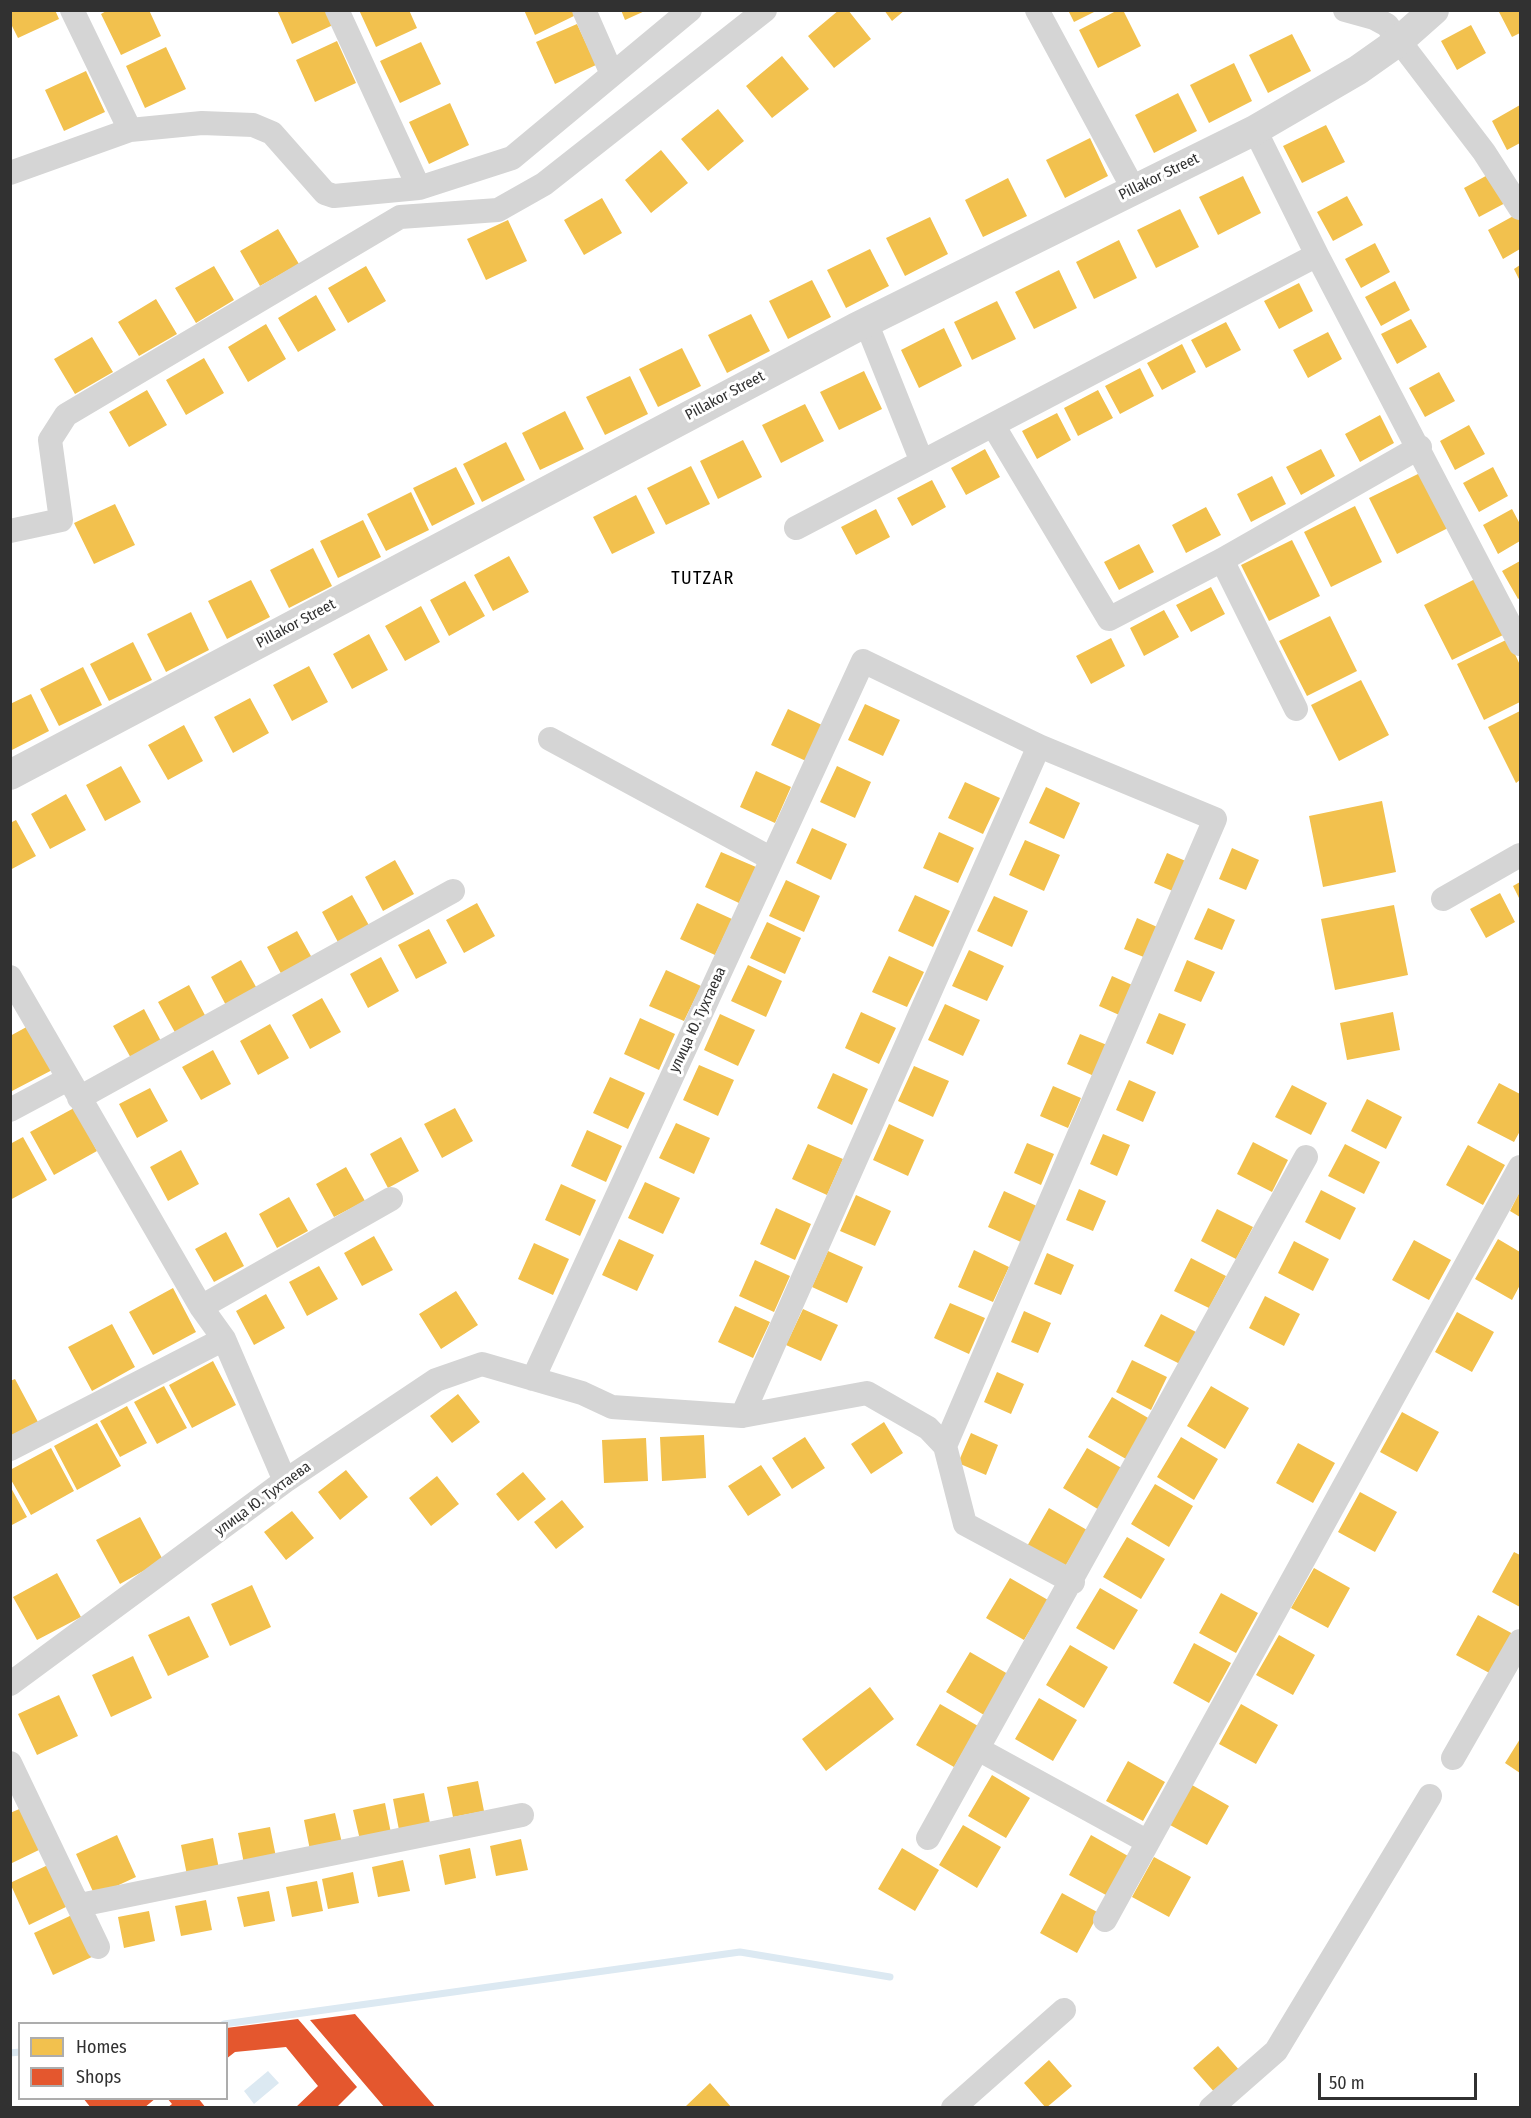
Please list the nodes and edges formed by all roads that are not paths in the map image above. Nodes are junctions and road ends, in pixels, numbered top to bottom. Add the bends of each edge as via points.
1 (72, 10) edge
2 (337, 10) edge
3 (584, 10) edge
4 (690, 10) edge
5 (765, 10) edge
6 (1036, 10) edge
7 (1345, 10) edge
8 (1434, 10) edge
9 (1399, 41) junction
10 (612, 74) junction
11 (130, 130) junction
12 (1255, 130) junction
13 (10, 173) edge
14 (419, 188) junction
15 (1134, 190) junction
16 (1521, 208) edge
17 (1317, 255) junction
18 (866, 322) junction
19 (993, 425) junction
20 (1420, 447) junction
21 (922, 462) junction
22 (796, 528) dead end
23 (10, 531) edge
24 (1222, 560) junction
25 (1521, 644) edge
26 (1296, 709) dead end
27 (550, 739) dead end
28 (1039, 746) junction
29 (10, 775) edge
30 (1521, 855) edge
31 (772, 859) junction
32 (453, 891) dead end
33 (1443, 898) dead end
34 (10, 977) edge
35 (74, 1089) junction
36 (10, 1110) edge
37 (1306, 1157) dead end
38 (1521, 1167) edge
39 (392, 1199) dead end
40 (201, 1307) junction
41 (224, 1339) junction
42 (533, 1379) junction
43 (742, 1416) junction
44 (945, 1446) junction
45 (10, 1449) edge
46 (285, 1482) junction
47 (1072, 1582) junction
48 (1521, 1641) edge
49 (10, 1683) edge
50 (978, 1749) junction
51 (1453, 1758) dead end
52 (10, 1763) edge
53 (1430, 1796) dead end
54 (522, 1815) dead end
55 (928, 1838) dead end
56 (1148, 1842) junction
57 (80, 1905) junction
58 (1105, 1920) dead end
59 (98, 1947) dead end
60 (1065, 2010) dead end
61 (953, 2108) edge
62 (1211, 2108) edge

1 - 11 street
2 - 14 street
3 - 10 street
4 - 10 street
5 - 23 street via 544,184 498,210 400,217 66,415 50,440 61,520
6 - 15 street
7 - 9 street via 1387,25
8 - 9 street, Pillakor Street
9 - 12 street, Pillakor Street via 1358,70
9 - 16 street via 1484,152
10 - 14 street via 512,158
11 - 13 street
11 - 14 street via 202,123 253,125 272,133 325,193 334,196
12 - 15 street, Pillakor Street
12 - 17 street
15 - 18 street, Pillakor Street
17 - 19 street
17 - 20 street
18 - 21 street
18 - 29 street, Pillakor Street
19 - 21 street
19 - 24 street via 1109,619
20 - 24 street
20 - 25 street
21 - 22 street
24 - 26 street
27 - 31 street
28 - 31 street, улица Ю. Тухтаева via 863,661
28 - 43 street
28 - 44 street via 1215,819
30 - 33 street
31 - 42 street, улица Ю. Тухтаева
32 - 35 street
34 - 35 street
35 - 36 street
35 - 40 street
37 - 47 street
38 - 56 street
39 - 40 street
40 - 41 street
41 - 45 street
41 - 46 street
42 - 43 street, улица Ю. Тухтаева via 582,1393 612,1407
42 - 46 street, улица Ю. Тухтаева via 482,1364 436,1380
43 - 44 street, улица Ю. Тухтаева via 867,1393 928,1428
44 - 47 street via 965,1524
46 - 49 street, улица Ю. Тухтаева
47 - 50 street
48 - 51 street
50 - 55 street
50 - 56 street
52 - 57 street
53 - 62 street via 1276,2051
54 - 57 street
56 - 58 street
57 - 59 street
60 - 61 street

